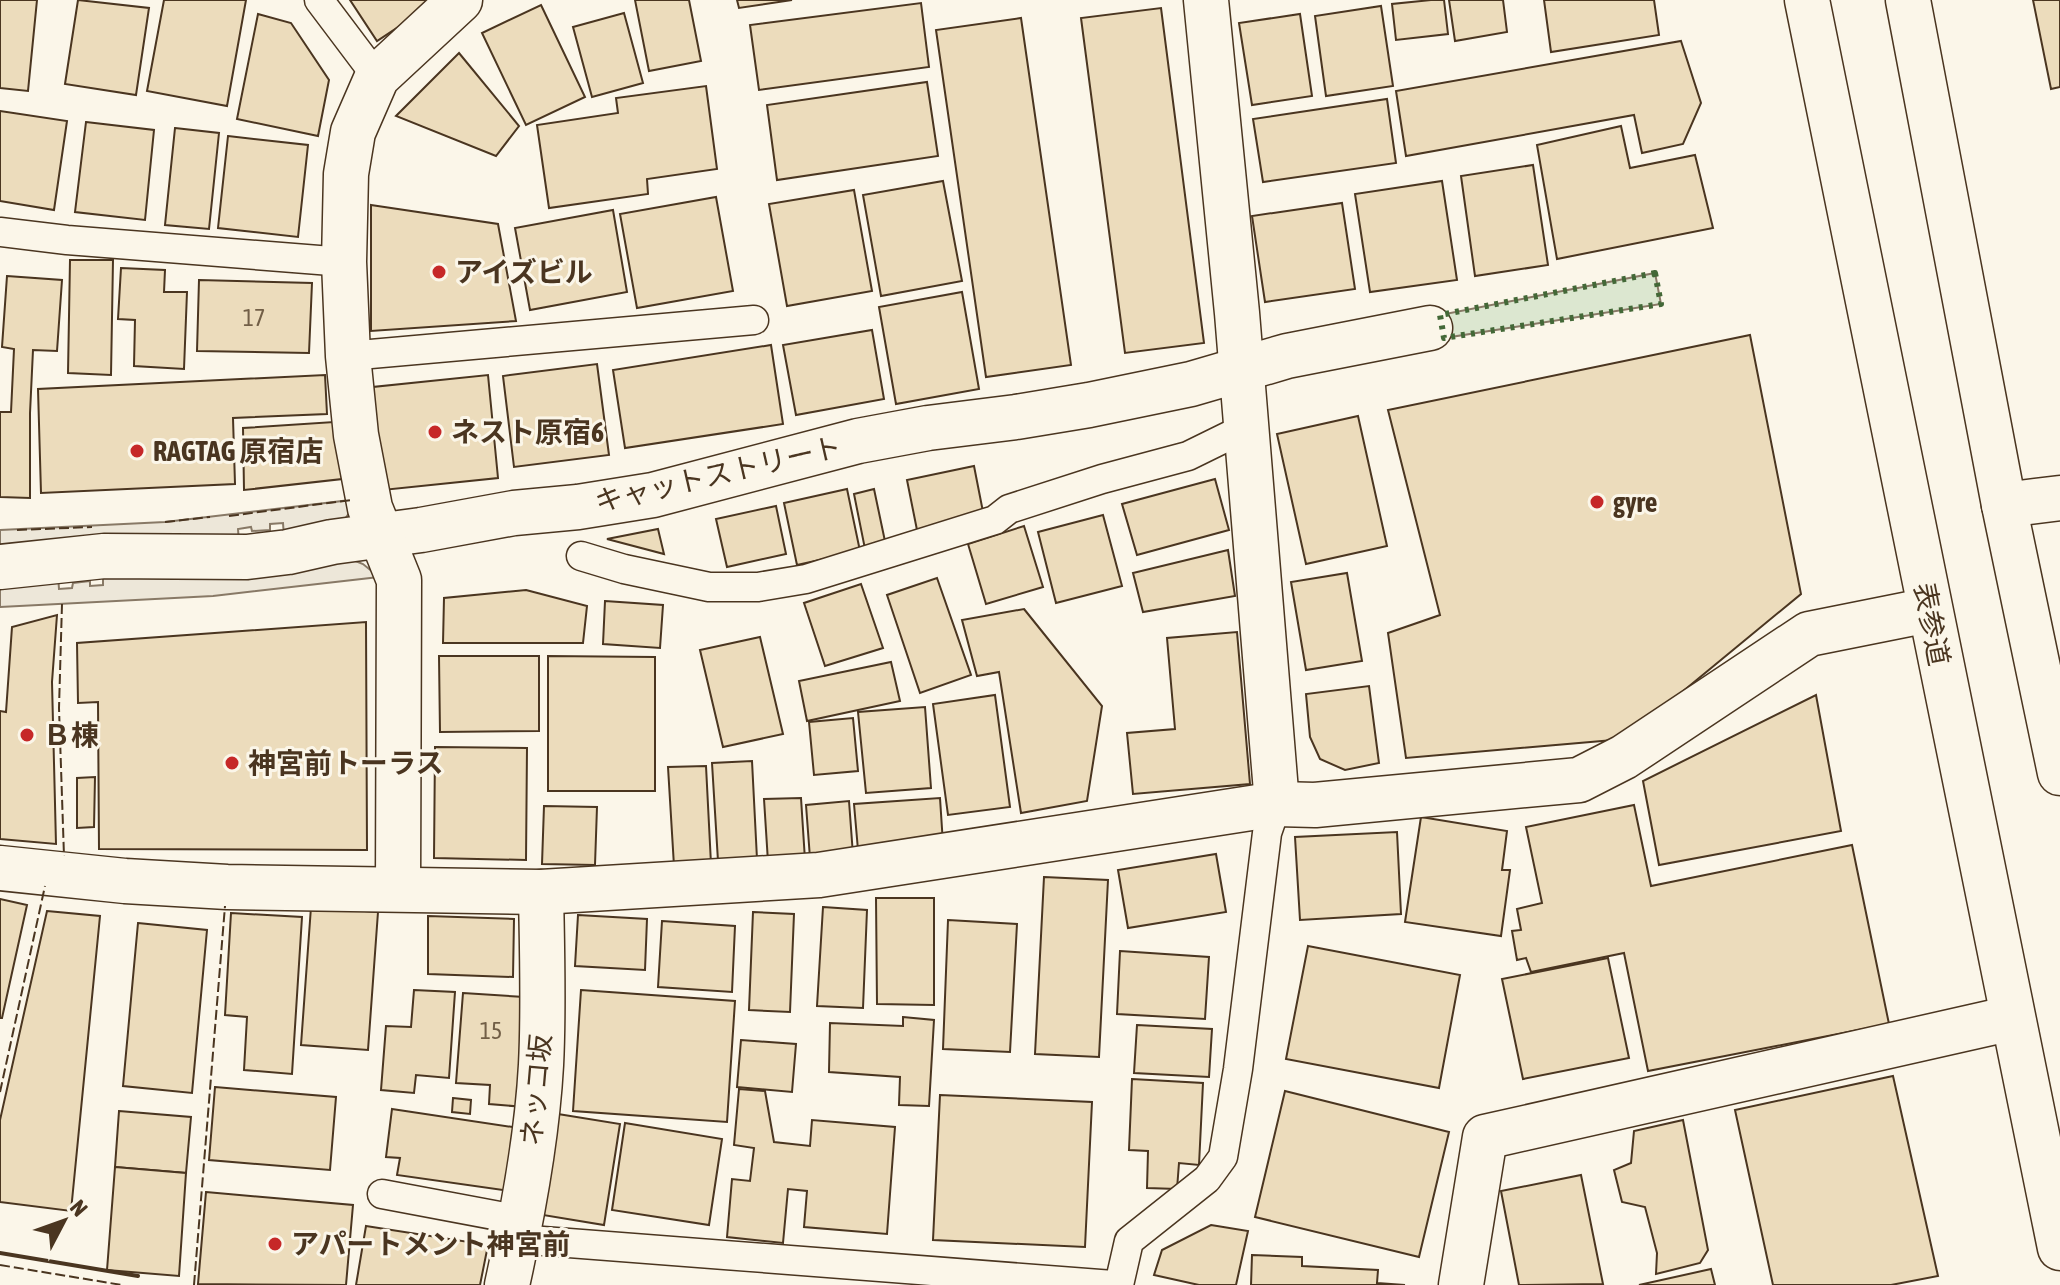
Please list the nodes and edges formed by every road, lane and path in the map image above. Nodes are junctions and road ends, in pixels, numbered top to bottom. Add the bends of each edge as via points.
1 (319, 0) edge
2 (460, 0) edge
3 (1206, 0) edge
4 (1807, 0) edge
5 (1908, 0) edge
6 (377, 77) junction
7 (0, 232) edge
8 (344, 262) junction
9 (754, 320) dead end
10 (1430, 328) dead end
11 (348, 356) junction
12 (1241, 369) junction
13 (1245, 428) junction
14 (2060, 498) edge
15 (2004, 505) junction
16 (381, 535) junction
17 (581, 556) dead end
18 (0, 567) edge
19 (1929, 610) junction
20 (2060, 773) edge
21 (1277, 804) junction
22 (0, 868) edge
23 (398, 889) junction
24 (541, 892) junction
25 (2012, 1018) junction
26 (382, 1194) dead end
27 (519, 1229) junction
28 (2060, 1248) edge
29 (507, 1285) edge
30 (1113, 1285) edge
31 (1119, 1285) edge
32 (1461, 1285) edge

1 - 6 lane
2 - 6 street
3 - 12 street
4 - 19 street, 表参道
5 - 15 street
6 - 8 street via 353,132 346,174
7 - 8 lane
8 - 11 street
9 - 11 lane
10 - 12 street, キャットストリート
11 - 16 street via 356,435 370,508
12 - 13 street
12 - 16 street, キャットストリート via 1089,405 858,441 653,495
13 - 17 lane via 1188,456 1009,509 995,520 806,579 758,587 709,587
13 - 21 street
14 - 15 street
15 - 20 street
16 - 18 street, キャットストリート via 247,557 104,556
16 - 23 street via 399,580
19 - 21 street via 1809,634 1624,757 1579,780 1315,805
19 - 25 street, 表参道
21 - 24 street via 819,875
21 - 31 lane via 1267,833 1223,1157 1207,1179 1129,1241
22 - 23 street via 227,887
23 - 24 street
24 - 27 street, ネッコ坂 via 541,1066
25 - 28 street, 表参道
25 - 32 street via 1485,1137
26 - 27 lane
27 - 29 street, ネッコ坂
27 - 30 lane

